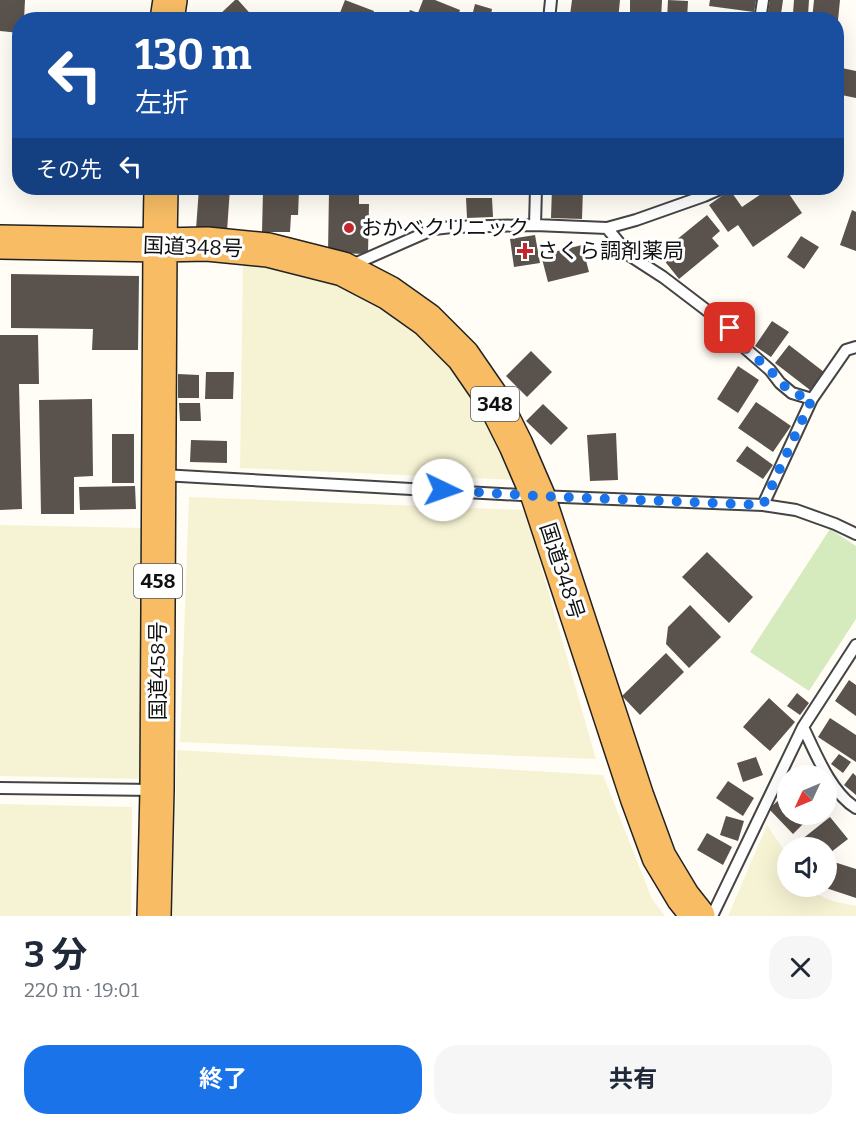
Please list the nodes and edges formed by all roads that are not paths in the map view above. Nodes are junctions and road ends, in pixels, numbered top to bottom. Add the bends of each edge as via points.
1 (161, 195) edge
2 (536, 195) edge
3 (706, 195) edge
4 (536, 225) junction
5 (607, 228) junction
6 (0, 242) edge
7 (160, 245) junction
8 (343, 269) junction
9 (856, 347) edge
10 (812, 399) junction
11 (159, 475) junction
12 (537, 496) junction
13 (763, 505) junction
14 (856, 534) edge
15 (856, 645) edge
16 (803, 727) junction
17 (0, 788) edge
18 (158, 790) junction
19 (856, 808) edge
20 (154, 916) edge
21 (698, 916) edge
22 (712, 916) edge

1 - 7 highway, 458
2 - 4 lane
3 - 5 lane
4 - 5 lane
4 - 8 lane via 434,228
5 - 10 lane via 629,255 730,328 792,393
6 - 7 highway, 国道348号 / 348
7 - 8 highway, 国道348号 / 348 via 207,244 268,250
7 - 11 highway, 国道458号 / 458
8 - 12 highway, 国道348号 / 348 via 389,293 427,320 463,356 494,400
9 - 10 lane via 846,350
10 - 13 lane
11 - 12 lane
11 - 18 highway, 国道458号 / 458
12 - 13 lane
12 - 21 highway, 国道348号 / 348 via 644,817 659,856
13 - 14 lane via 796,510
15 - 16 lane
16 - 19 lane via 828,777
16 - 22 lane
17 - 18 lane
18 - 20 highway, 国道458号 / 458

